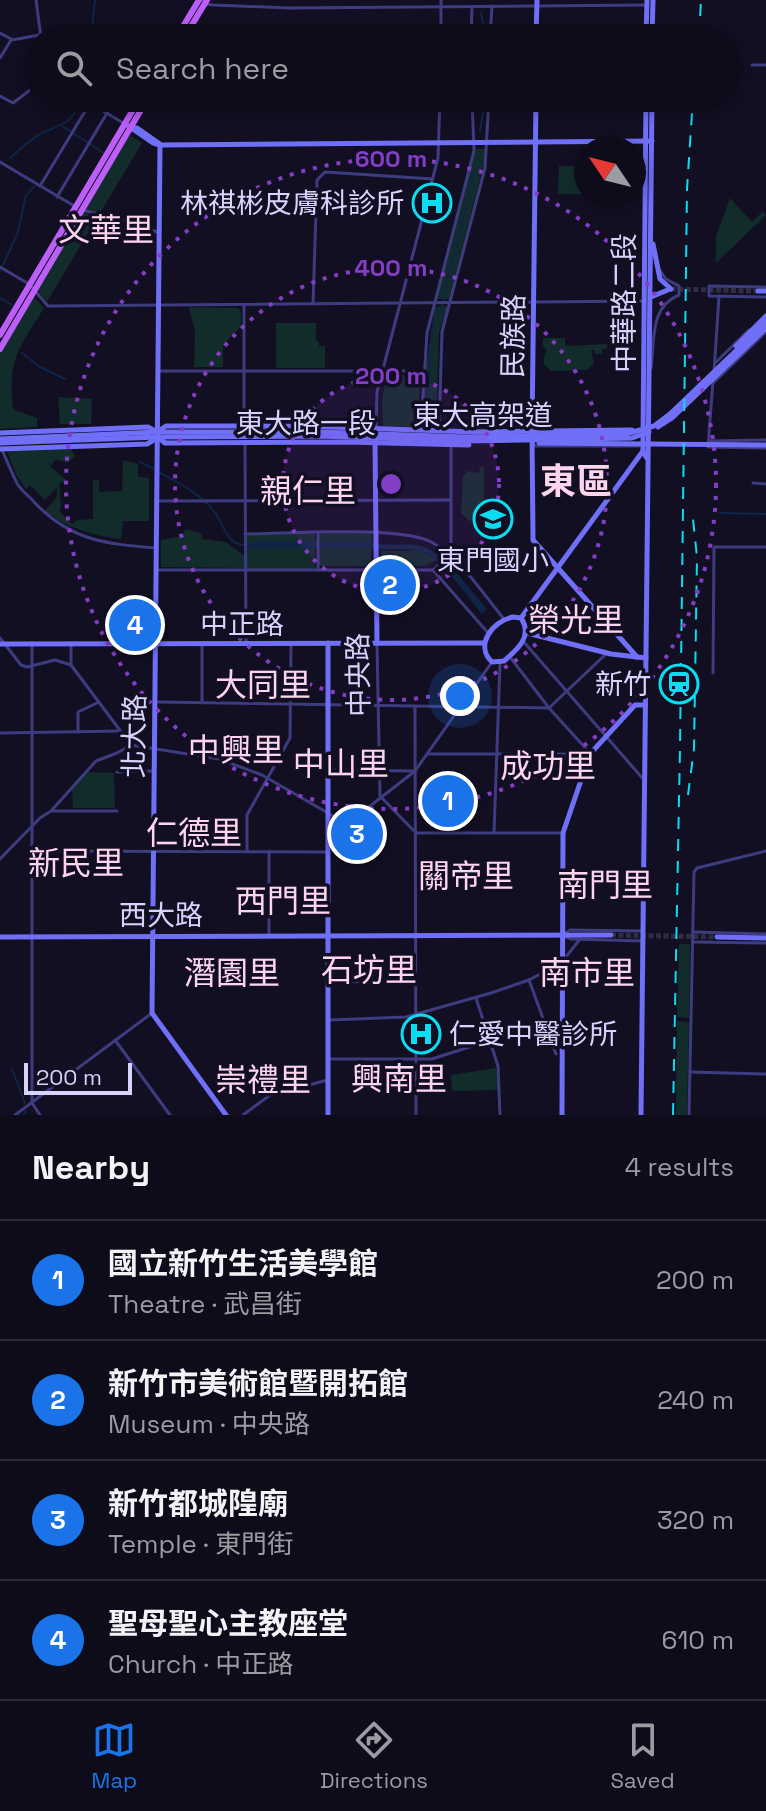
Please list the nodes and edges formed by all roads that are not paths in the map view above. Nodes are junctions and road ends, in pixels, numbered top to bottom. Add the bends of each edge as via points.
1 (36, 0) edge
2 (441, 0) edge
3 (204, 1) edge
4 (650, 2) edge
5 (537, 3) edge
6 (472, 6) junction
7 (492, 6) junction
8 (441, 7) junction
9 (39, 24) edge
10 (187, 24) edge
11 (192, 24) edge
12 (441, 24) edge
13 (471, 24) edge
14 (491, 24) edge
15 (536, 24) edge
16 (648, 24) edge
17 (651, 24) edge
18 (0, 33) edge
19 (24, 39) edge
20 (11, 40) junction
21 (0, 58) edge
22 (752, 65) dead end
23 (766, 65) edge
24 (24, 95) edge
25 (0, 96) edge
26 (85, 112) edge
27 (134, 112) edge
28 (138, 112) edge
29 (440, 112) edge
30 (472, 112) edge
31 (489, 112) edge
32 (536, 112) edge
33 (649, 112) edge
34 (107, 113) joint
35 (128, 126) junction
36 (649, 141) junction
37 (535, 142) junction
38 (440, 143) junction
39 (473, 143) junction
40 (488, 143) junction
41 (160, 145) junction
42 (0, 162) edge
43 (433, 179) junction
44 (40, 186) junction
45 (57, 197) junction
46 (79, 208) junction
47 (160, 233) junction
48 (651, 239) junction
49 (657, 265) junction
50 (0, 267) edge
51 (32, 288) junction
52 (766, 289) edge
53 (758, 291) dead end
54 (719, 296) junction
55 (651, 297) junction
56 (766, 297) edge
57 (644, 301) junction
58 (448, 302) junction
59 (533, 302) junction
60 (399, 303) junction
61 (433, 303) junction
62 (313, 304) junction
63 (158, 305) junction
64 (244, 305) junction
65 (766, 322) edge
66 (5, 332) edge
67 (2, 346) edge
68 (716, 365) junction
69 (158, 371) junction
70 (245, 371) junction
71 (382, 371) junction
72 (425, 371) junction
73 (651, 372) junction
74 (713, 383) junction
75 (670, 414) junction
76 (244, 426) junction
77 (646, 426) junction
78 (376, 429) junction
79 (421, 431) junction
80 (439, 431) junction
81 (532, 431) junction
82 (320, 434) junction
83 (158, 435) junction
84 (709, 441) junction
85 (0, 442) edge
86 (375, 442) junction
87 (245, 443) junction
88 (532, 443) junction
89 (766, 444) edge
90 (451, 445) junction
91 (645, 448) junction
92 (634, 465) junction
93 (648, 469) junction
94 (753, 483) dead end
95 (766, 484) edge
96 (245, 500) junction
97 (376, 500) junction
98 (451, 500) junction
99 (156, 501) junction
100 (376, 533) junction
101 (245, 534) junction
102 (318, 536) junction
103 (766, 547) edge
104 (156, 548) junction
105 (450, 555) junction
106 (557, 569) junction
107 (156, 570) junction
108 (245, 570) junction
109 (318, 570) junction
110 (377, 570) junction
111 (433, 570) junction
112 (521, 618) junction
113 (504, 619) junction
114 (527, 633) junction
115 (489, 634) junction
116 (0, 638) edge
117 (618, 638) junction
118 (523, 641) junction
119 (328, 643) junction
120 (377, 643) junction
121 (484, 643) junction
122 (2, 644) edge
123 (32, 644) junction
124 (71, 644) junction
125 (155, 644) junction
126 (202, 644) junction
127 (246, 644) junction
128 (291, 644) junction
129 (609, 653) junction
130 (510, 657) junction
131 (637, 657) junction
132 (646, 658) junction
133 (492, 662) junction
134 (500, 663) junction
135 (71, 665) junction
136 (31, 667) junction
137 (713, 673) dead end
138 (566, 693) junction
139 (99, 702) junction
140 (154, 702) junction
141 (202, 702) junction
142 (291, 704) junction
143 (328, 704) junction
144 (378, 705) junction
145 (645, 705) junction
146 (415, 707) junction
147 (460, 708) junction
148 (497, 708) junction
149 (549, 708) junction
150 (120, 731) junction
151 (78, 732) junction
152 (0, 733) edge
153 (32, 734) junction
154 (606, 737) junction
155 (131, 745) junction
156 (153, 747) junction
157 (497, 753) junction
158 (428, 754) junction
159 (590, 754) junction
160 (328, 770) junction
161 (153, 771) junction
162 (379, 771) junction
163 (415, 771) junction
164 (117, 772) dead end
165 (268, 779) junction
166 (644, 780) junction
167 (380, 796) junction
168 (51, 811) junction
169 (117, 811) dead end
170 (328, 813) junction
171 (32, 827) junction
172 (416, 833) junction
173 (494, 833) junction
174 (563, 833) junction
175 (247, 850) junction
176 (269, 850) junction
177 (32, 851) junction
178 (766, 851) edge
179 (153, 852) junction
180 (329, 852) junction
181 (0, 859) edge
182 (643, 931) junction
183 (693, 932) junction
184 (152, 935) junction
185 (269, 935) junction
186 (328, 935) junction
187 (416, 935) junction
188 (562, 935) junction
189 (611, 935) tunnel mouth
190 (0, 937) edge
191 (32, 937) junction
192 (717, 937) tunnel mouth
193 (766, 938) edge
194 (580, 939) junction
195 (643, 941) junction
196 (693, 942) junction
197 (562, 962) junction
198 (529, 980) junction
199 (416, 981) junction
200 (328, 982) junction
201 (475, 997) junction
202 (152, 1013) junction
203 (416, 1015) junction
204 (328, 1020) junction
205 (544, 1023) junction
206 (115, 1040) junction
207 (490, 1040) junction
208 (556, 1054) dead end
209 (328, 1059) junction
210 (416, 1059) junction
211 (690, 1072) junction
212 (766, 1074) edge
213 (328, 1080) junction
214 (32, 1103) junction
215 (15, 1115) edge
216 (40, 1115) edge
217 (170, 1115) edge
218 (226, 1115) edge
219 (243, 1115) edge
220 (328, 1115) edge
221 (416, 1115) edge
222 (500, 1115) edge
223 (562, 1115) edge
224 (641, 1115) edge
225 (689, 1115) edge

1 - 9 street
2 - 8 street
3 - 8 street via 289,8
3 - 10 main road
3 - 11 main road
4 - 5 street
4 - 16 street
4 - 17 street
5 - 7 street
5 - 15 street
6 - 7 street
6 - 8 street
6 - 13 street
7 - 14 street
8 - 12 street
18 - 20 street
19 - 20 street
20 - 21 street
22 - 23 street
24 - 25 street via 13,103
26 - 44 street
27 - 35 main road
28 - 35 main road
29 - 38 street
30 - 39 street
31 - 40 street
32 - 37 street, 民族路
33 - 36 street, 中華路二段
34 - 35 street
34 - 45 street
35 - 41 street
35 - 46 main road
36 - 37 street
36 - 48 street, 中華路二段
36 - 57 street, 中華路二段
37 - 40 street
37 - 59 street, 民族路
38 - 39 street
38 - 41 street
38 - 43 street
39 - 40 street
39 - 61 street
40 - 58 street
41 - 47 street
42 - 44 street
43 - 60 street
43 - 62 street via 320,174
44 - 45 street
45 - 46 street
46 - 47 street
46 - 51 main road
47 - 63 street
48 - 49 street
48 - 55 street, 中華路二段
49 - 55 street via 660,279 671,289
49 - 73 street, 中華路二段 via 679,286 679,295 665,303 656,319
50 - 51 street
51 - 63 street via 48,306
51 - 66 main road
52 - 53 street
52 - 54 street via 709,286 709,296
54 - 56 street
54 - 68 street
55 - 57 street
55 - 73 street, 中華路二段
57 - 59 street
57 - 77 street, 中華路二段
58 - 59 street
58 - 61 street
58 - 80 street
59 - 81 street, 民族路
60 - 61 street
60 - 62 street
60 - 71 street
61 - 72 street
62 - 64 street
63 - 64 street
63 - 69 street
64 - 70 street
65 - 68 street, 東大高架道
65 - 74 street
65 - 82 street, 東大高架道 via 672,418 641,436 464,441
66 - 67 main road
68 - 74 street
68 - 75 street, 東大高架道
69 - 70 street
69 - 83 street
70 - 71 street
70 - 76 street
71 - 72 street
71 - 78 street
72 - 79 street
73 - 77 street, 中華路二段
74 - 84 street
75 - 81 street via 636,429
75 - 82 street, 東大高架道 via 654,426 626,434
76 - 78 street, 東大路一段
76 - 83 street, 東大路一段 via 166,426
77 - 81 street, 東大路一段
77 - 91 street, 中華路二段
78 - 79 street, 東大路一段
78 - 86 street
79 - 80 street, 東大路一段
80 - 81 street, 東大路一段
81 - 88 street, 民族路
82 - 83 street, 東大高架道
83 - 85 street
83 - 85 street via 147,444
83 - 87 street, 東大路一段 via 165,443
83 - 99 street, 北大路
84 - 89 street
84 - 89 street via 708,447 715,448
85 - 104 street via 19,486 64,528 108,543
86 - 87 street, 東大路一段
86 - 90 street, 東大路一段
86 - 97 street
87 - 96 street
88 - 89 street
88 - 90 street, 東大路一段
88 - 91 street, 東大路一段
88 - 106 street, 民族路 via 533,540
90 - 98 street
91 - 92 street
91 - 93 street
92 - 93 street
92 - 106 street
93 - 132 street
94 - 95 street
96 - 97 street
96 - 99 street
96 - 101 street
97 - 98 street
97 - 100 street
98 - 105 street
99 - 104 street, 北大路
100 - 102 street
100 - 105 street via 420,537
100 - 110 street, 中央路
101 - 102 street
101 - 108 street
102 - 109 street
103 - 137 street via 714,547
104 - 107 street, 北大路
105 - 111 street
105 - 113 street
106 - 112 street
106 - 117 street, 民族路
107 - 108 street
107 - 125 street, 北大路
108 - 109 street
108 - 127 street
109 - 110 street
110 - 111 street
110 - 120 street, 中央路
111 - 115 street
112 - 113 street
112 - 114 street
113 - 115 street
114 - 118 street
114 - 129 street
115 - 121 street
116 - 122 street
117 - 129 street via 618,648
117 - 131 street, 民族路
118 - 130 street
118 - 138 street
119 - 120 street, 中正路
119 - 128 street, 中正路
119 - 143 street
120 - 121 street, 中正路
120 - 144 street, 中央路
121 - 133 street
122 - 123 street, 中正路
122 - 136 street via 21,665
123 - 124 street, 中正路
123 - 136 street
124 - 125 street, 中正路
124 - 135 street
125 - 126 street, 中正路
125 - 140 street, 北大路
126 - 127 street, 中正路
126 - 141 street
127 - 128 street, 中正路
128 - 142 street
129 - 131 street
129 - 138 street
130 - 134 street
130 - 149 street
131 - 132 street
132 - 145 street
133 - 134 street
133 - 147 street
134 - 148 street
135 - 136 street via 55,660
135 - 139 street
136 - 153 street
138 - 149 street
138 - 154 street
139 - 150 street
139 - 151 street via 78,712
140 - 141 street
140 - 156 street, 北大路
141 - 142 street
142 - 143 street
142 - 165 street via 290,738
143 - 144 street
143 - 160 street
144 - 146 street
144 - 162 street, 中央路
145 - 154 street via 635,705
145 - 166 street
146 - 147 street
146 - 163 street
147 - 148 street
147 - 158 street
148 - 149 street
148 - 157 street
149 - 159 street
150 - 151 street
150 - 155 street
151 - 153 street
152 - 153 street
153 - 171 street
154 - 159 street
154 - 166 street
155 - 156 street
155 - 168 street via 96,761
156 - 161 street, 北大路
156 - 165 street via 219,759
157 - 158 street
157 - 159 street
157 - 173 street
158 - 163 street
159 - 174 street
160 - 162 street
160 - 170 street
161 - 164 street
161 - 179 street, 北大路
162 - 163 street
162 - 167 street, 中央路
163 - 167 street
163 - 172 street
165 - 170 street
165 - 175 street via 247,815
166 - 182 street
167 - 170 street via 347,824
167 - 172 street
168 - 169 street
168 - 171 street
170 - 180 street
171 - 177 street
171 - 181 street
172 - 173 street
172 - 187 street
173 - 174 street
174 - 188 street
175 - 176 street
175 - 179 street
176 - 180 street
176 - 185 street
177 - 179 street
177 - 191 street
178 - 183 street via 697,868
179 - 184 street, 北大路
180 - 186 street
182 - 188 street, 西大路 via 570,930
182 - 195 street
183 - 193 street
183 - 196 street
184 - 185 street, 西大路
184 - 191 street, 西大路
184 - 202 street, 北大路
185 - 186 street, 西大路
186 - 187 street, 西大路
186 - 200 street
187 - 188 street, 西大路
187 - 199 street
188 - 189 street, 西大路
188 - 194 street, 西大路
188 - 197 street
190 - 191 street, 西大路
191 - 214 street
192 - 193 street
193 - 196 street
194 - 195 street, 西大路
194 - 197 street
195 - 224 street
196 - 211 street
197 - 198 street
197 - 223 street
198 - 201 street
198 - 205 street
199 - 200 street
199 - 203 street
200 - 204 street
201 - 203 street
201 - 207 street
202 - 206 street
202 - 218 street
203 - 204 street
203 - 210 street
204 - 209 street
205 - 207 street
205 - 208 street
206 - 214 street
206 - 217 street
207 - 210 street
207 - 222 street via 499,1073
209 - 210 street
209 - 213 street
210 - 221 street
211 - 212 street
211 - 225 street
213 - 219 street via 270,1095
213 - 220 street
214 - 215 street
214 - 216 street

